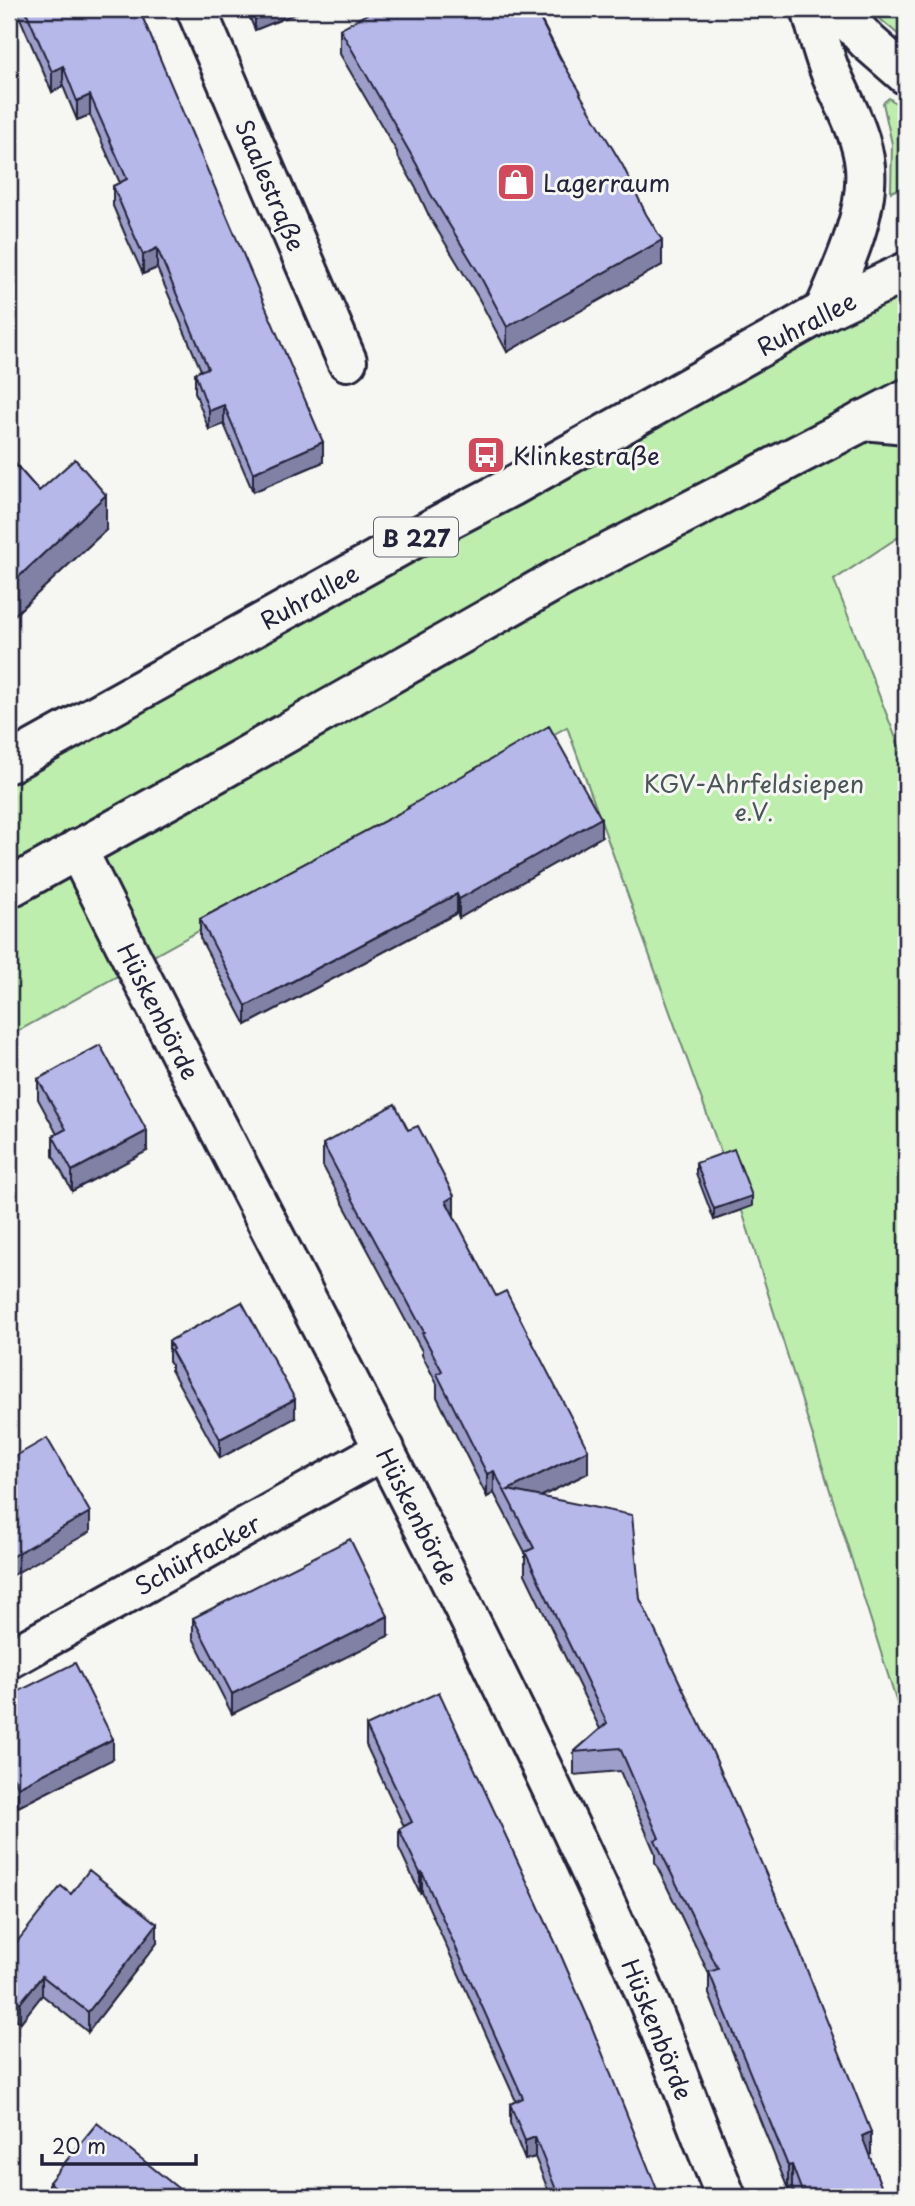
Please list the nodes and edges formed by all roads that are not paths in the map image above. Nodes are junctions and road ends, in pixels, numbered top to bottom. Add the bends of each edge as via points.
1 (196, 9) edge
2 (811, 9) edge
3 (838, 9) edge
4 (906, 75) edge
5 (906, 272) edge
6 (824, 311) junction
7 (347, 361) dead end
8 (906, 400) edge
9 (864, 420) junction
10 (906, 424) edge
11 (9, 764) edge
12 (77, 849) junction
13 (9, 888) edge
14 (385, 1449) junction
15 (9, 1659) edge
16 (726, 2197) edge

1 - 7 main road, Saalestraße
2 - 6 main road via 865,167 856,232
3 - 4 main road
5 - 6 main road, Ruhrallee / B 227
6 - 11 main road, Ruhrallee / B 227
8 - 9 main road
9 - 10 main road
9 - 12 main road via 558,579
12 - 13 main road
12 - 14 main road, Hüskenbörde
14 - 15 main road, Schürfacker
14 - 16 main road, Hüskenbörde via 512,1705 632,1963

